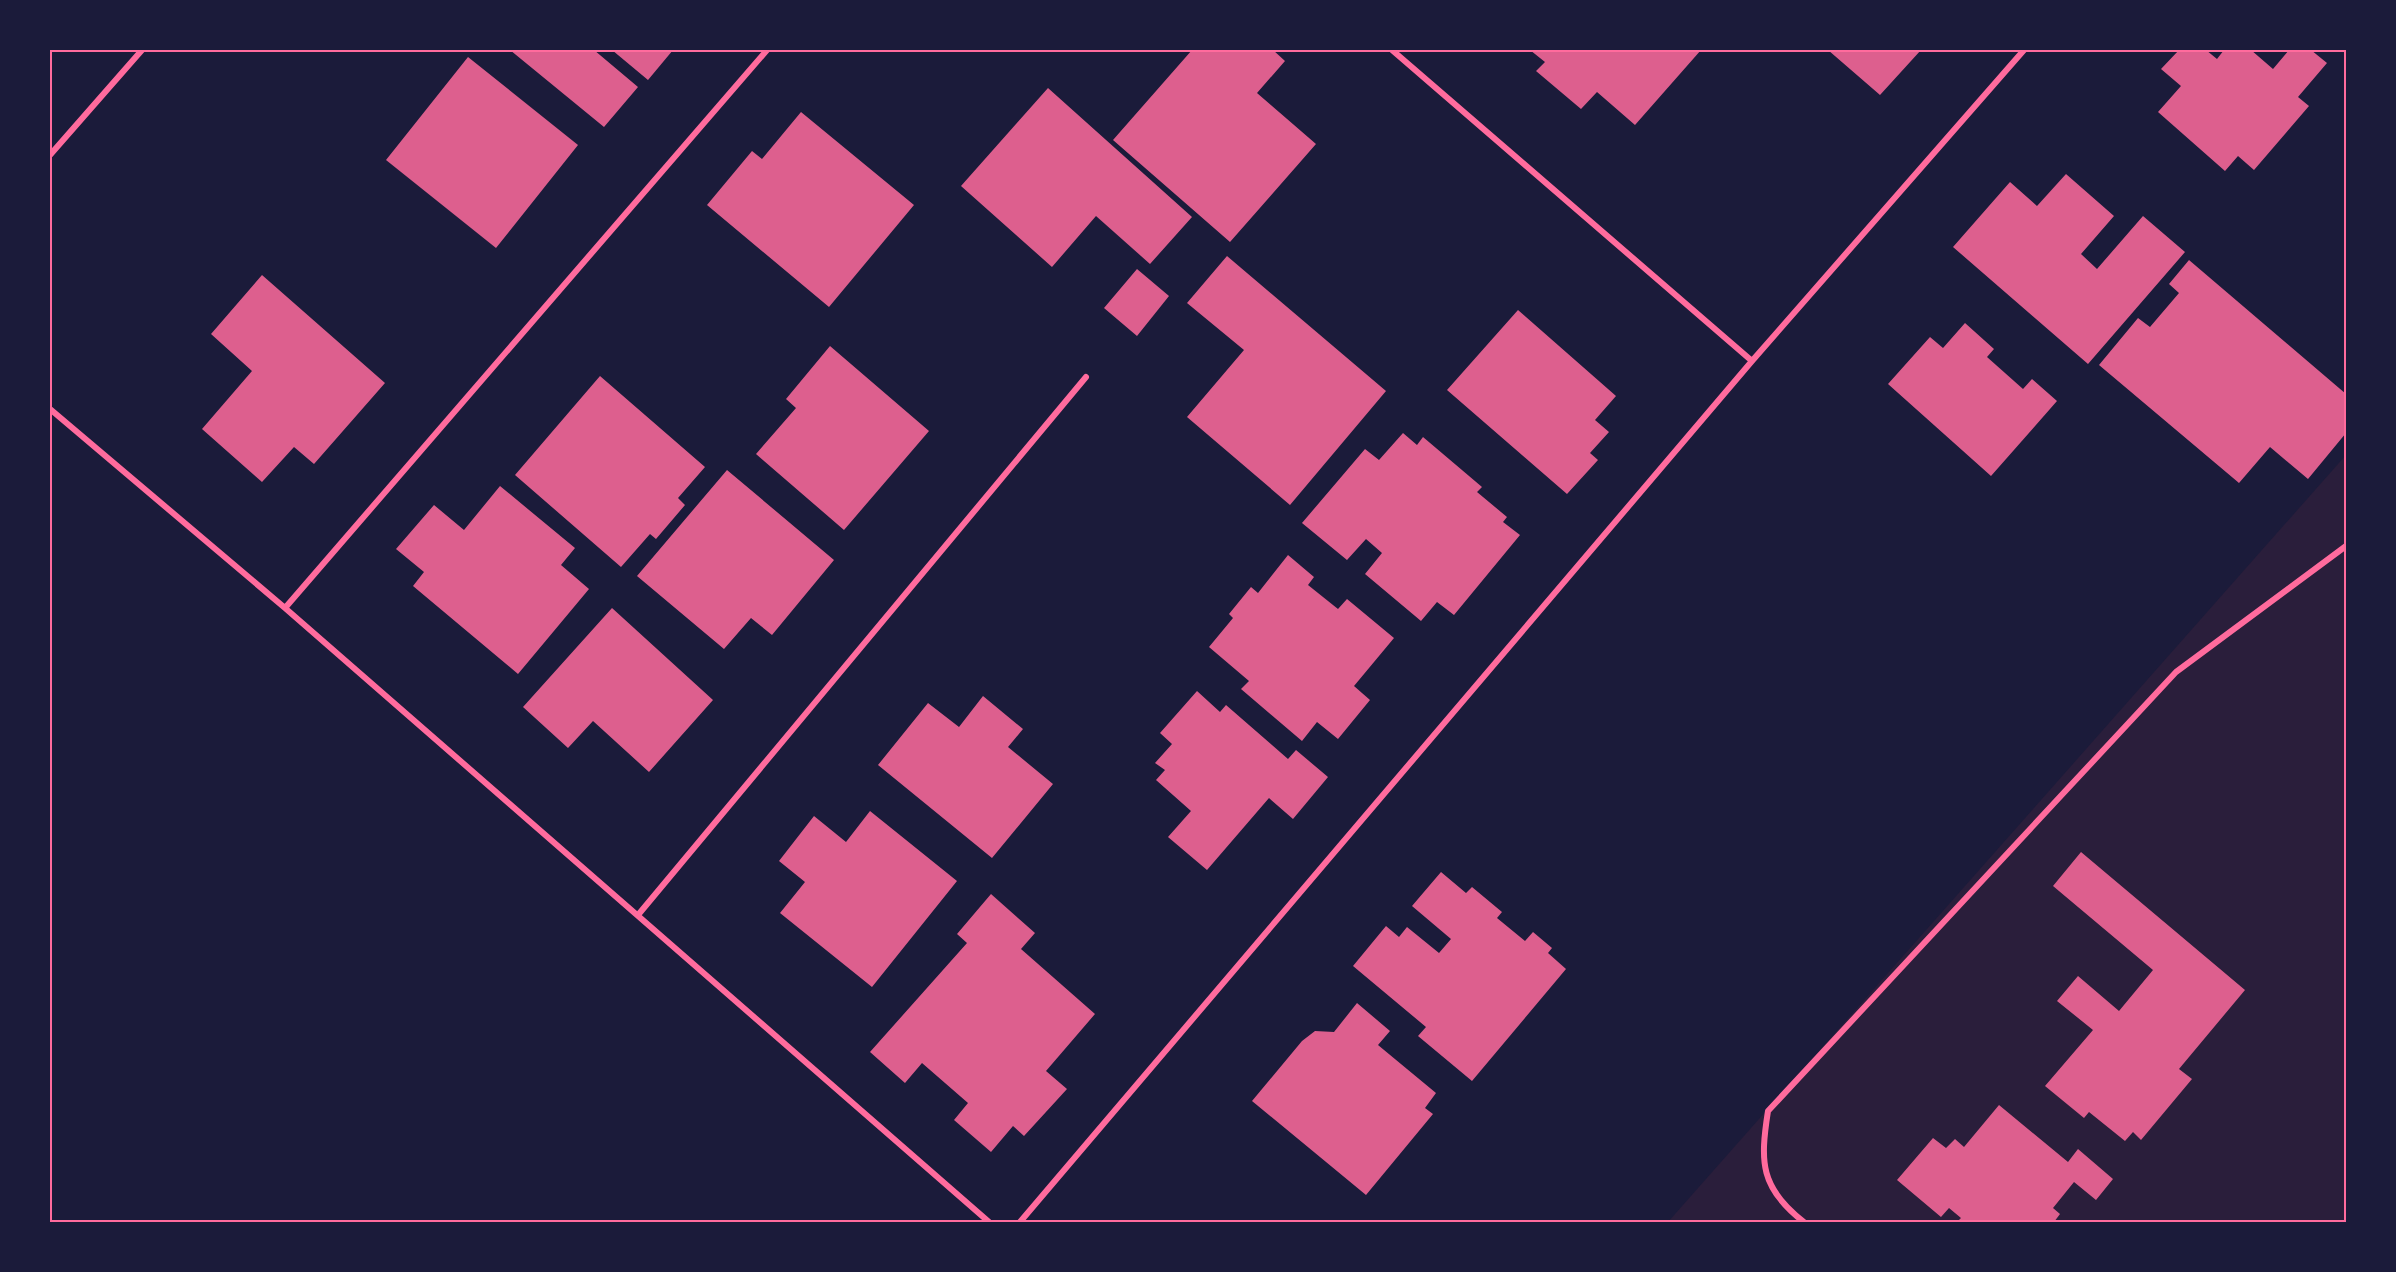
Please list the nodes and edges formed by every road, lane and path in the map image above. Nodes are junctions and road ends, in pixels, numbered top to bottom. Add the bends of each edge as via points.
1 (142, 50) edge
2 (767, 50) edge
3 (1392, 50) edge
4 (2024, 50) edge
5 (50, 155) edge
6 (1752, 362) junction
7 (1086, 377) dead end
8 (50, 409) edge
9 (2346, 546) edge
10 (285, 608) junction
11 (638, 915) junction
12 (990, 1222) edge
13 (1020, 1222) edge
14 (1804, 1222) edge

1 - 5 street
2 - 10 street
3 - 6 street
4 - 6 street
6 - 13 street
7 - 11 street
8 - 10 street
9 - 14 street via 2176,672 1768,1110 1762,1149 1767,1178 1784,1207
10 - 11 street
11 - 12 street

